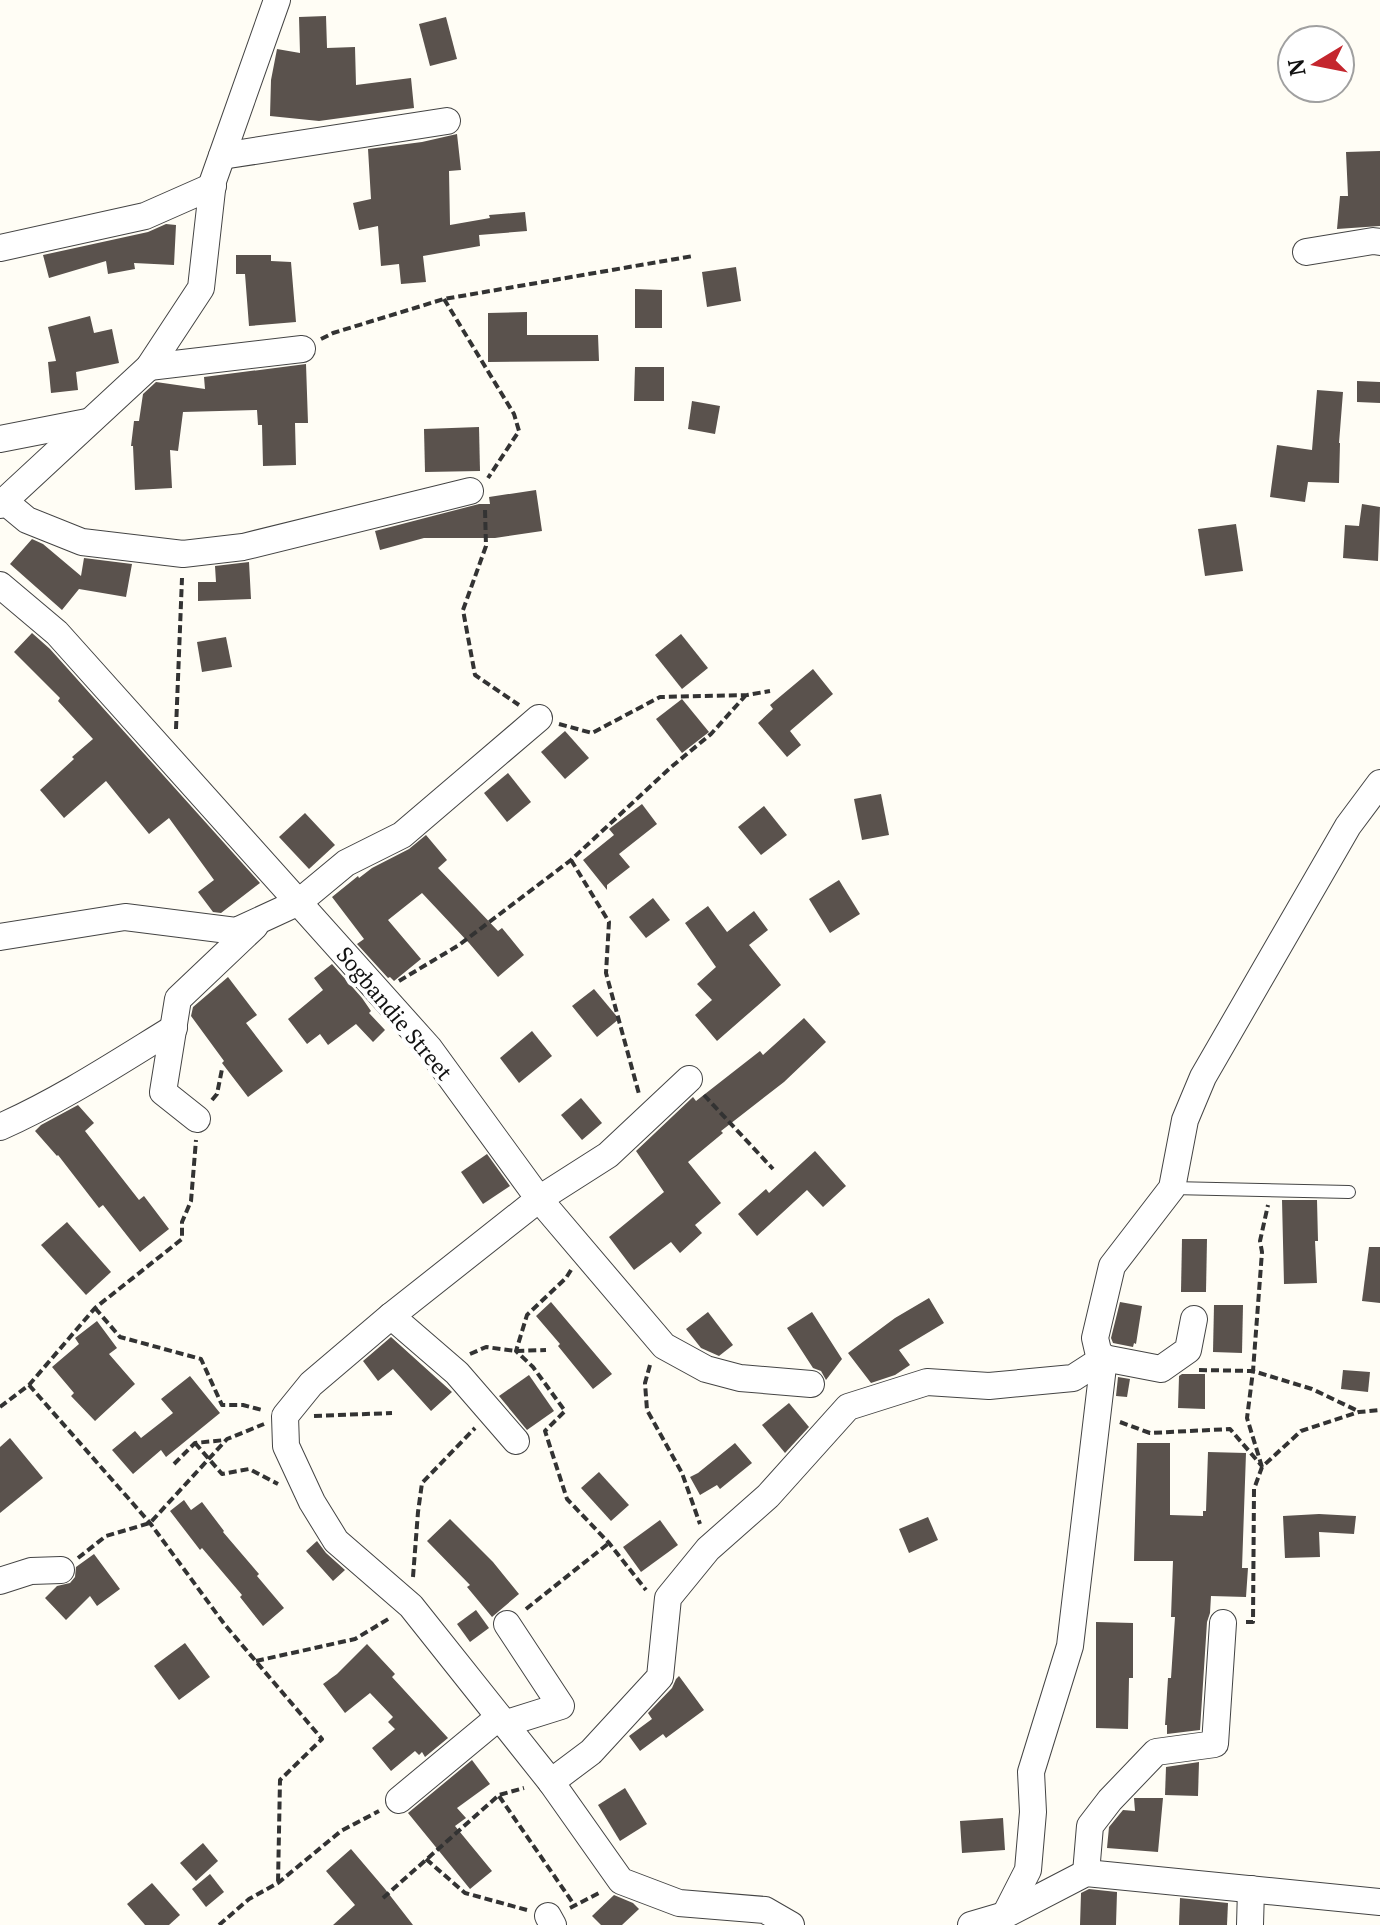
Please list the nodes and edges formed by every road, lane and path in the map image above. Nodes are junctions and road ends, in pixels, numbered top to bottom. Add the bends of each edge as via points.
1 (277, 0) edge
2 (447, 121) dead end
3 (222, 156) junction
4 (213, 186) junction
5 (1380, 242) edge
6 (0, 248) edge
7 (1306, 252) dead end
8 (693, 256) dead end
9 (444, 299) junction
10 (302, 349) joint
11 (149, 367) junction
12 (87, 422) junction
13 (0, 439) edge
14 (480, 492) junction
15 (2, 503) edge
16 (183, 554) junction
17 (0, 585) edge
18 (770, 691) dead end
19 (747, 695) junction
20 (539, 718) junction
21 (164, 751) junction
22 (1380, 783) edge
23 (571, 860) junction
24 (299, 902) junction
25 (264, 918) junction
26 (0, 937) edge
27 (380, 993) junction
28 (174, 1028) junction
29 (222, 1069) dead end
30 (689, 1079) joint
31 (656, 1111) junction
32 (197, 1119) junction
33 (0, 1127) edge
34 (773, 1169) dead end
35 (1172, 1188) junction
36 (1271, 1191) junction
37 (1349, 1192) dead end
38 (539, 1199) junction
39 (583, 1251) junction
40 (95, 1308) junction
41 (391, 1316) junction
42 (1194, 1319) dead end
43 (664, 1346) junction
44 (546, 1350) dead end
45 (516, 1351) junction
46 (1104, 1358) junction
47 (1161, 1369) junction
48 (1253, 1371) junction
49 (457, 1373) junction
50 (811, 1384) dead end
51 (29, 1385) junction
52 (0, 1407) edge
53 (1380, 1410) edge
54 (1359, 1412) junction
55 (392, 1413) dead end
56 (1097, 1414) junction
57 (285, 1416) junction
58 (227, 1439) junction
59 (516, 1441) dead end
60 (195, 1443) junction
61 (209, 1460) junction
62 (174, 1464) dead end
63 (1262, 1467) junction
64 (312, 1502) junction
65 (150, 1523) junction
66 (609, 1543) junction
67 (708, 1549) junction
68 (61, 1570) joint
69 (0, 1581) edge
70 (668, 1598) junction
71 (1223, 1623) joint
72 (507, 1624) joint
73 (501, 1720) junction
74 (551, 1782) junction
75 (499, 1795) junction
76 (399, 1800) joint
77 (1086, 1873) junction
78 (278, 1883) junction
79 (1251, 1889) junction
80 (383, 1898) dead end
81 (1380, 1902) edge
82 (575, 1906) dead end
83 (1001, 1920) edge
84 (219, 1925) edge
85 (791, 1925) edge
86 (971, 1925) edge
87 (1250, 1925) edge

1 - 3 street
2 - 3 street
3 - 4 street
4 - 6 street via 145,216
4 - 11 street via 201,288
5 - 7 street
8 - 9 path
9 - 10 path via 333,333
9 - 14 path via 514,414 519,431
10 - 11 street
11 - 12 street
12 - 13 street
12 - 15 street
14 - 16 street via 243,547
14 - 20 path via 486,546 463,610 475,675
15 - 16 street via 27,520 82,542
16 - 21 path via 175,739
17 - 21 street, Sogbandie Street via 57,633
18 - 19 path
19 - 20 path via 660,697 592,733
19 - 23 path
20 - 24 street via 402,835 346,863
21 - 24 street, Sogbandie Street
22 - 35 street via 1348,826 1203,1077 1185,1120
23 - 27 path via 459,945
23 - 31 path via 609,922 606,973 640,1095
24 - 25 street
24 - 27 street, Sogbandie Street
25 - 26 street via 236,931 125,917
25 - 28 street via 178,999
27 - 38 street, Sogbandie Street via 429,1048
28 - 32 street via 163,1092
28 - 33 street
29 - 32 path via 217,1094
30 - 31 street
30 - 34 path
31 - 38 street via 608,1155
32 - 40 path via 191,1201 182,1239
35 - 36 lane
35 - 46 street via 1112,1266 1095,1338
36 - 37 lane
36 - 48 path via 1260,1241
38 - 39 street, Sogbandie Street
38 - 41 street
39 - 43 street, Sogbandie Street
39 - 45 path via 566,1278 527,1315
40 - 51 path
40 - 57 path via 120,1337 201,1359 222,1405
41 - 49 street
41 - 57 street via 311,1384
42 - 47 street via 1188,1350
43 - 50 street, Sogbandie Street via 706,1369 740,1378
43 - 67 path via 654,1353 645,1383 647,1410 682,1473
44 - 45 path
45 - 49 path via 486,1347 468,1355
45 - 66 path via 565,1411 545,1431 567,1499
46 - 47 street
46 - 56 street
46 - 67 street via 1073,1378 989,1386 927,1382 848,1407 768,1496
47 - 48 path
48 - 54 path via 1312,1389
48 - 63 path via 1247,1418
49 - 59 street
51 - 52 path
51 - 65 path
53 - 54 path
54 - 63 path via 1301,1431
55 - 57 path
56 - 63 path via 1150,1433 1230,1429
56 - 83 street via 1070,1646 1031,1772 1028,1870
57 - 58 path
57 - 64 street via 286,1446
58 - 60 path
58 - 61 path
60 - 61 path
60 - 62 path
61 - 64 path via 222,1474 249,1469
61 - 65 path
63 - 71 path via 1254,1489 1253,1622
64 - 73 street via 336,1541 411,1606
65 - 68 path via 106,1536
65 - 78 path via 225,1625 322,1739 280,1780
66 - 70 path via 653,1598
66 - 72 path
67 - 70 street
68 - 69 street via 31,1571
70 - 74 street via 660,1677 591,1752
71 - 77 street via 1215,1744 1156,1752 1090,1826
72 - 73 street via 561,1706
73 - 74 street
73 - 76 street
74 - 75 path
74 - 85 street via 621,1881 679,1903 765,1910
75 - 80 path
75 - 82 path
76 - 78 path via 341,1831
77 - 79 street
77 - 83 street
78 - 84 path
79 - 81 street
79 - 87 street
83 - 86 street

